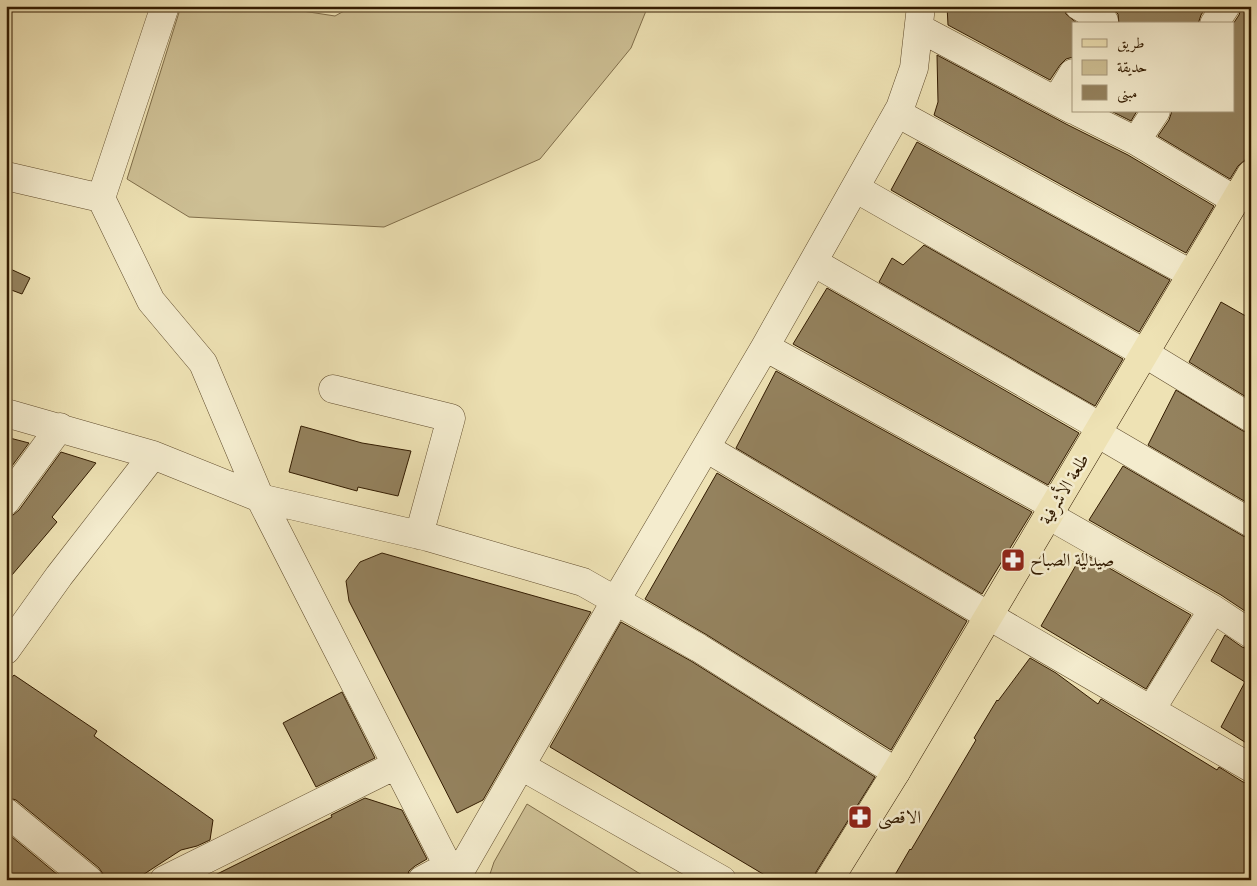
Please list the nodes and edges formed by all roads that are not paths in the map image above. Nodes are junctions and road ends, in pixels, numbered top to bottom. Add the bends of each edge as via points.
1 (165, 6) edge
2 (1079, 6) edge
3 (1226, 6) edge
4 (920, 17) edge
5 (1107, 17) edge
6 (1215, 22) edge
7 (1072, 82) edge
8 (1069, 107) edge
9 (1079, 112) edge
10 (1155, 112) edge
11 (897, 113) junction
12 (1136, 141) junction
13 (1251, 174) edge
14 (6, 176) edge
15 (856, 188) junction
16 (101, 198) junction
17 (1235, 200) junction
18 (813, 262) junction
19 (1191, 274) junction
20 (765, 347) junction
21 (1144, 353) junction
22 (333, 389) dead end
23 (6, 413) edge
24 (1251, 418) edge
25 (60, 427) junction
26 (1099, 430) junction
27 (706, 448) junction
28 (153, 455) junction
29 (260, 498) junction
30 (6, 501) edge
31 (1051, 511) junction
32 (1251, 523) edge
33 (419, 535) junction
34 (616, 600) junction
35 (1212, 609) junction
36 (989, 616) junction
37 (1251, 634) edge
38 (6, 650) edge
39 (1151, 710) junction
40 (396, 765) junction
41 (521, 766) junction
42 (1251, 768) edge
43 (896, 772) junction
44 (6, 812) edge
45 (452, 875) edge
46 (89, 880) edge
47 (164, 880) edge
48 (422, 880) edge
49 (722, 880) edge
50 (829, 880) edge

1 - 16 street
2 - 5 street
3 - 6 street
4 - 8 street
4 - 11 street via 914,68
7 - 8 street
9 - 12 street
10 - 12 street
11 - 15 street
11 - 19 street
12 - 17 street
13 - 17 main road, طلعة الأشرفية
14 - 16 street
15 - 18 street
15 - 21 street
16 - 29 street via 150,301 203,363
17 - 19 main road, طلعة الأشرفية
18 - 20 street
18 - 26 street
19 - 21 main road, طلعة الأشرفية
20 - 27 street
20 - 31 street
21 - 24 street
21 - 26 main road, طلعة الأشرفية
22 - 33 street via 451,418
23 - 25 street
25 - 28 street
25 - 30 street
26 - 31 main road, طلعة الأشرفية
26 - 32 street
27 - 34 street
27 - 36 street
28 - 29 street
28 - 38 street via 58,576
29 - 33 street
29 - 40 street
31 - 35 street
31 - 36 main road, طلعة الأشرفية
33 - 34 street via 583,582
34 - 41 street
34 - 43 street via 699,648
35 - 37 street
35 - 39 street
36 - 39 street
36 - 43 main road, طلعة الأشرفية
39 - 42 street
40 - 45 street
40 - 47 street
41 - 45 street
41 - 49 street
43 - 50 main road, طلعة الأشرفية
44 - 46 street
45 - 48 street

